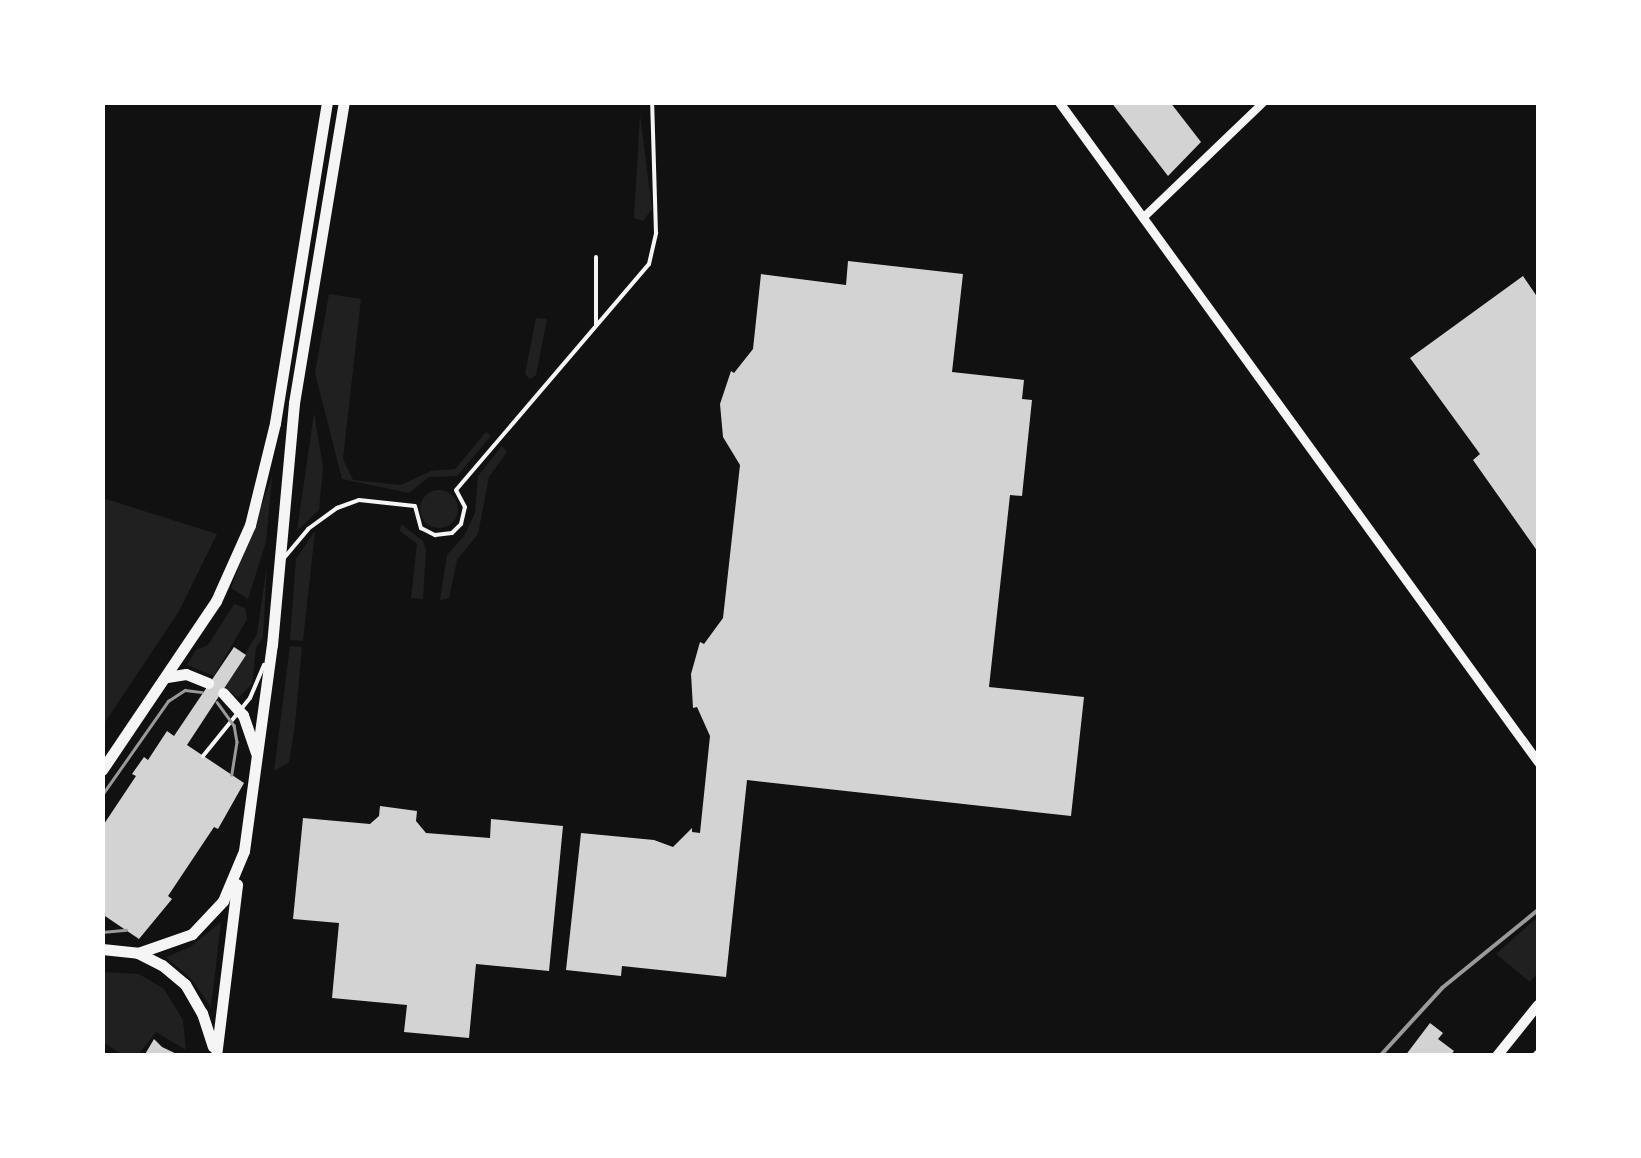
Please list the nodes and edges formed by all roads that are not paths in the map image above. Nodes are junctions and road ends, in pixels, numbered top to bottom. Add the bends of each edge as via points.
1 (327, 102) edge
2 (344, 102) edge
3 (652, 102) edge
4 (1059, 102) edge
5 (1264, 102) edge
6 (1143, 218) junction
7 (596, 257) dead end
8 (596, 325) junction
9 (278, 571) junction
10 (272, 645) junction
11 (167, 676) junction
12 (208, 683) dead end
13 (223, 693) dead end
14 (239, 710) junction
15 (203, 756) dead end
16 (258, 762) junction
17 (1538, 762) edge
18 (102, 770) edge
19 (244, 851) junction
20 (105, 947) edge
21 (138, 953) junction
22 (1538, 1004) edge
23 (215, 1056) edge
24 (1497, 1056) edge

1 - 11 main road via 258,498 216,601
2 - 9 main road via 294,402
3 - 8 lane via 656,233 649,264
4 - 6 street
5 - 6 street
6 - 17 street
7 - 8 lane
8 - 9 lane via 456,490 465,507 457,529 435,536 422,528 415,506 359,500 308,530
9 - 10 main road
10 - 14 lane
10 - 16 main road
11 - 12 main road via 186,674
11 - 18 main road
13 - 14 main road
14 - 15 lane
14 - 16 main road
16 - 19 main road
19 - 21 main road via 214,914 180,942
19 - 23 main road
20 - 21 main road
21 - 23 main road via 185,984
22 - 24 main road

